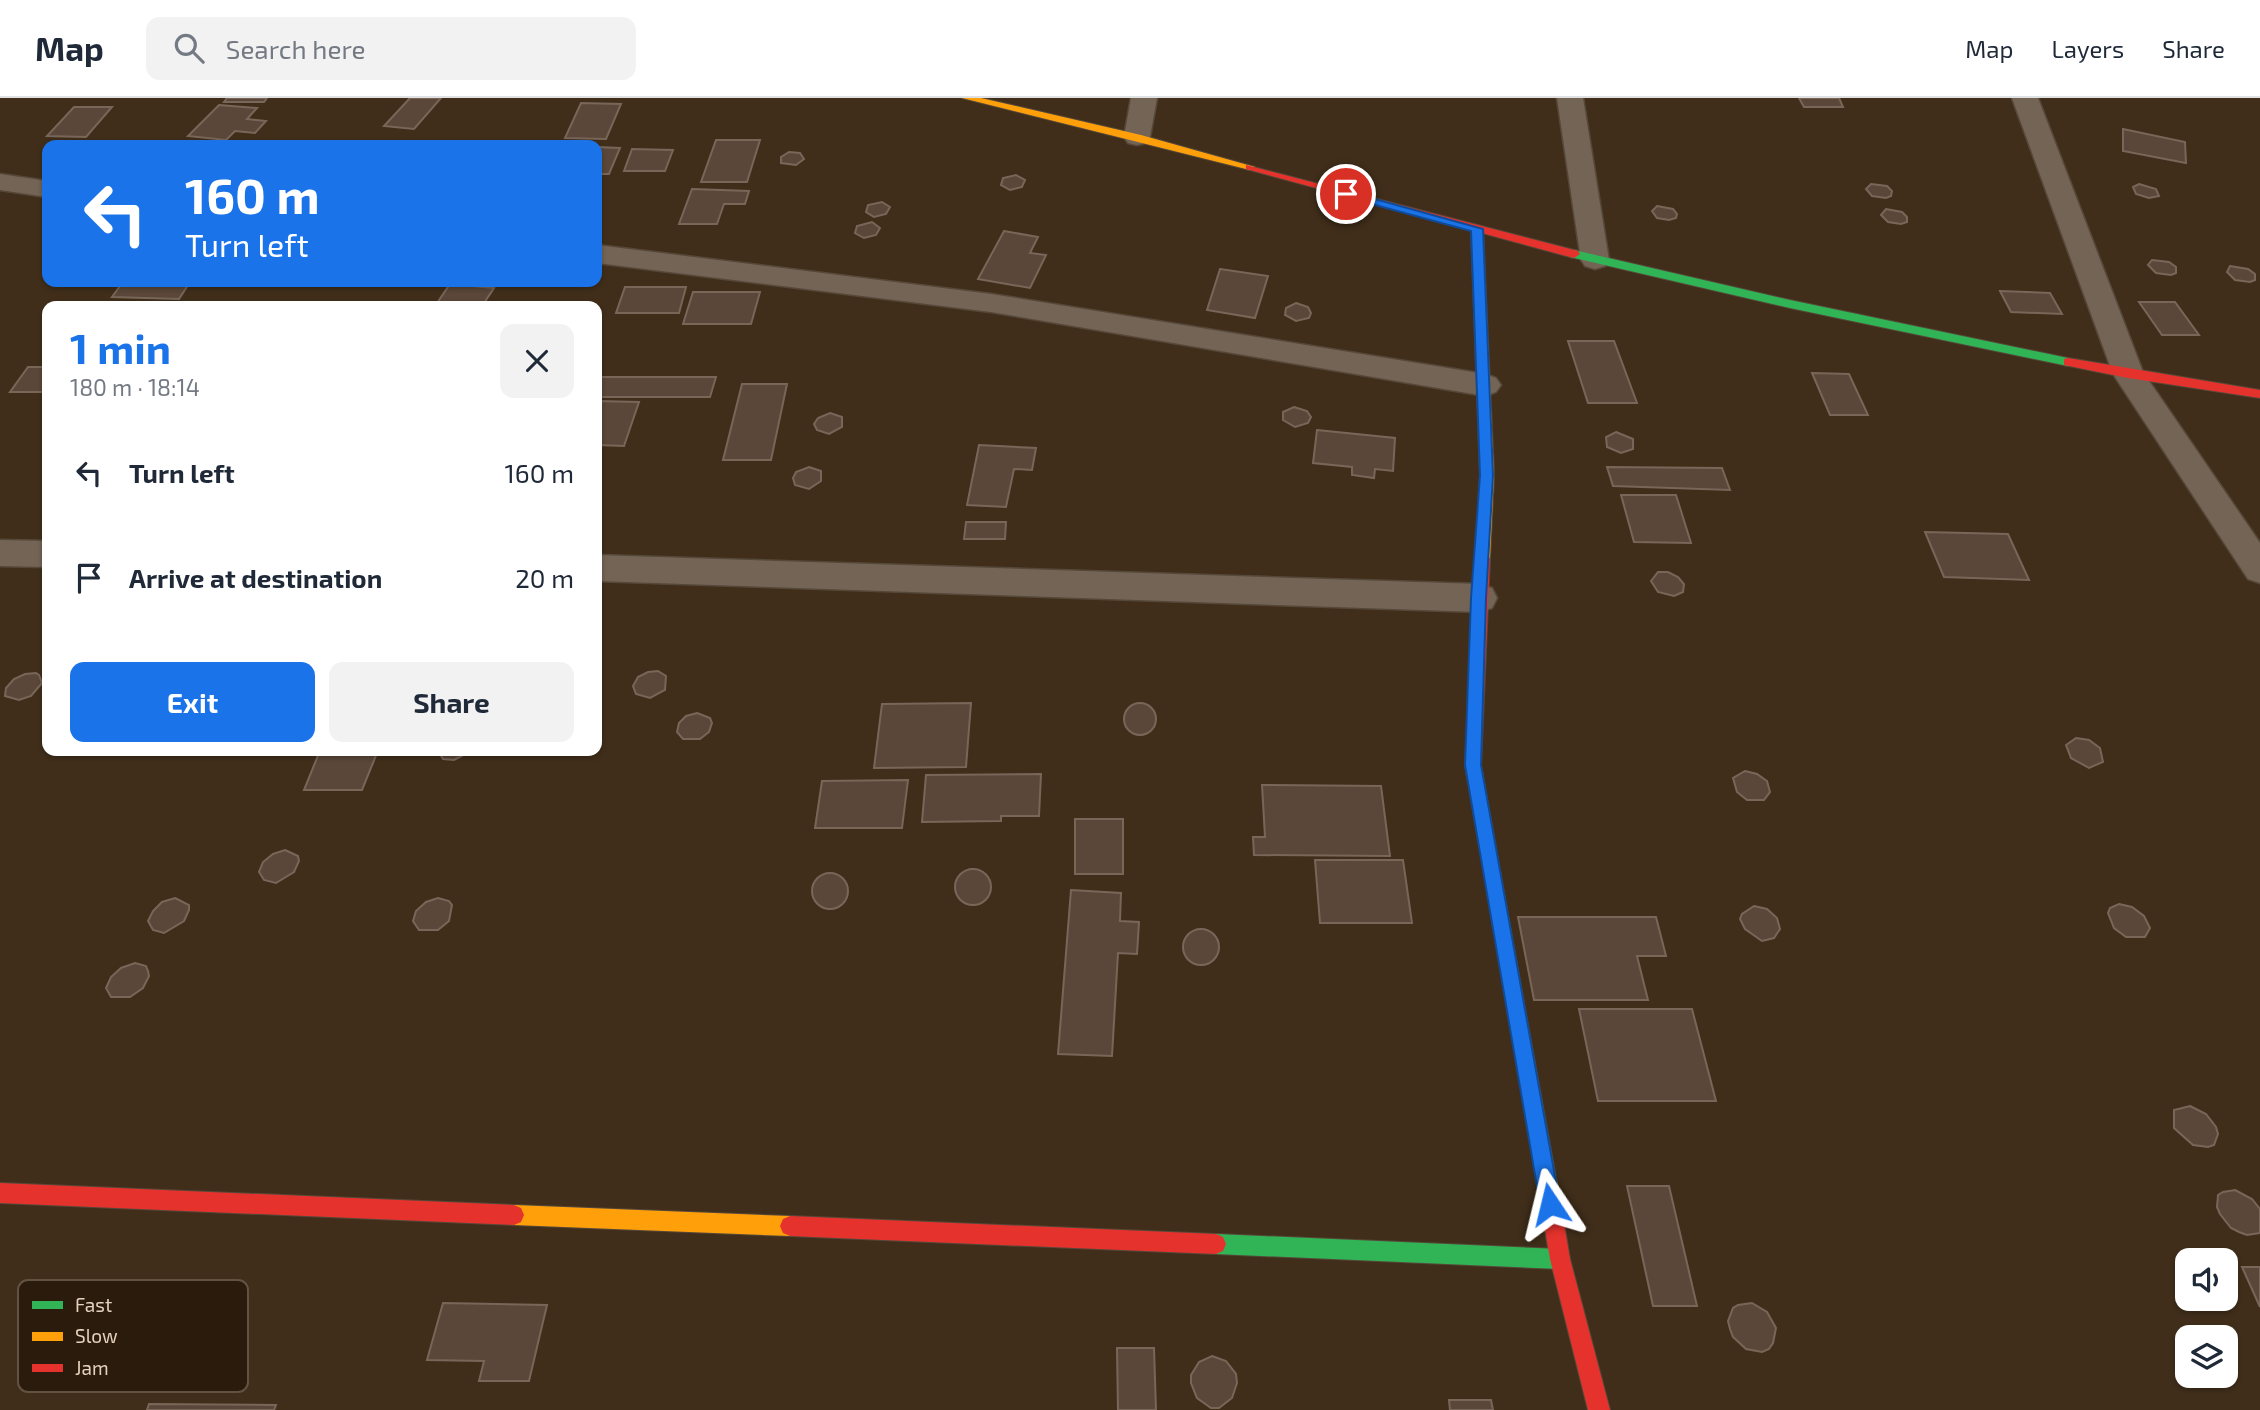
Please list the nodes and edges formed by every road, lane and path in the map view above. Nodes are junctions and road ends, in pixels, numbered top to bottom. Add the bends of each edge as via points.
1 (967, 98) edge
2 (1144, 98) edge
3 (1570, 98) edge
4 (2025, 98) edge
5 (1137, 137) junction
6 (0, 183) edge
7 (42, 188) edge
8 (1477, 229) junction
9 (602, 255) edge
10 (1595, 260) junction
11 (2128, 374) junction
12 (1485, 385) junction
13 (2260, 394) edge
14 (0, 553) edge
15 (42, 554) edge
16 (602, 568) edge
17 (2260, 570) edge
18 (1479, 598) junction
19 (0, 1193) edge
20 (1560, 1259) junction
21 (1599, 1410) edge

1 - 5 street
2 - 5 street
3 - 10 street
4 - 11 street
5 - 8 street
6 - 7 street
8 - 10 street
8 - 12 street
9 - 12 street via 991,303
10 - 11 street
11 - 13 street
11 - 17 street
12 - 18 street via 1487,475
14 - 15 street
16 - 18 street
18 - 20 street via 1473,765
19 - 20 street
20 - 21 street

